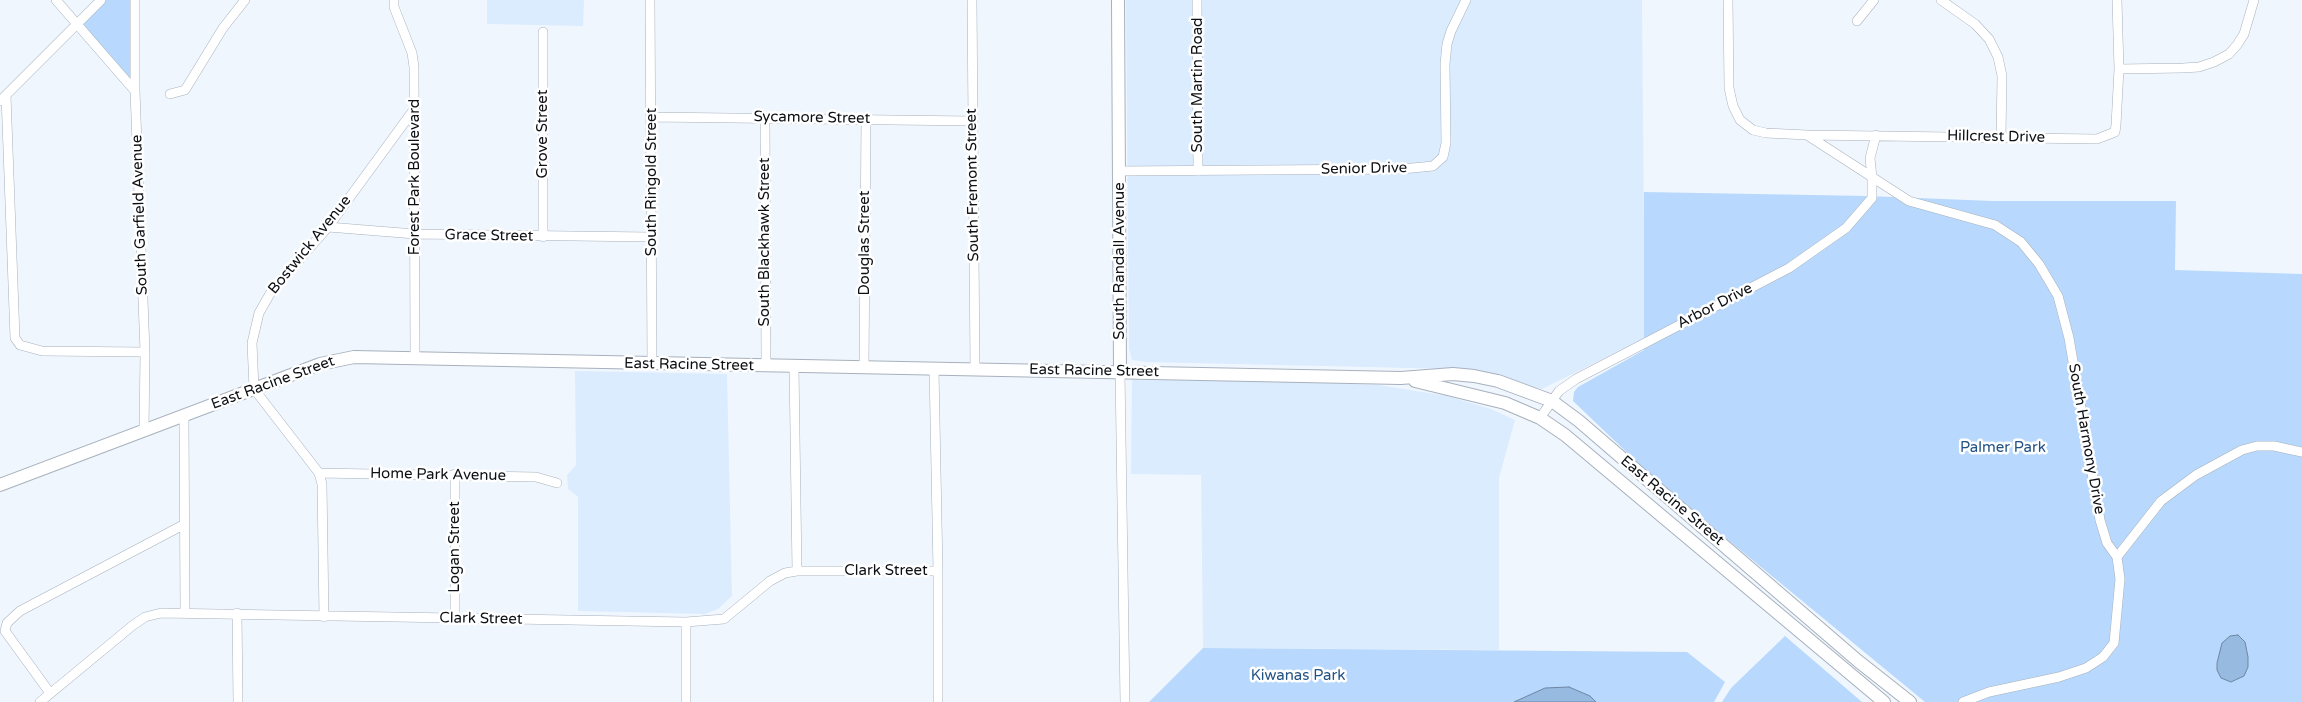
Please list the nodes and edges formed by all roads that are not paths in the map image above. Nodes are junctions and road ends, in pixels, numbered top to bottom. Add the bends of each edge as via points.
1 (56, 0) edge
2 (101, 0) edge
3 (135, 0) edge
4 (245, 0) edge
5 (394, 0) edge
6 (650, 0) edge
7 (972, 0) edge
8 (1118, 0) edge
9 (1197, 0) edge
10 (1466, 0) edge
11 (1728, 0) edge
12 (1874, 0) edge
13 (1942, 0) edge
14 (2117, 0) edge
15 (2254, 0) edge
16 (1857, 21) dead end
17 (77, 26) junction
18 (543, 32) dead end
19 (2119, 69) junction
20 (136, 92) junction
21 (170, 94) dead end
22 (3, 98) edge
23 (415, 108) junction
24 (652, 117) junction
25 (765, 118) junction
26 (866, 119) junction
27 (972, 121) junction
28 (1807, 135) junction
29 (1876, 135) junction
30 (2001, 137) junction
31 (1198, 171) junction
32 (1119, 172) junction
33 (1872, 178) junction
34 (328, 227) junction
35 (415, 234) junction
36 (543, 237) junction
37 (651, 237) junction
38 (145, 352) junction
39 (415, 357) junction
40 (652, 364) junction
41 (766, 366) junction
42 (794, 366) junction
43 (864, 367) junction
44 (934, 369) junction
45 (975, 370) junction
46 (1120, 372) junction
47 (1401, 378) junction
48 (254, 389) junction
49 (1552, 401) junction
50 (184, 416) junction
51 (1540, 418) junction
52 (144, 431) junction
53 (2302, 452) edge
54 (319, 473) junction
55 (455, 474) junction
56 (557, 483) dead end
57 (0, 485) edge
58 (186, 524) junction
59 (2117, 557) junction
60 (797, 571) junction
61 (938, 571) junction
62 (185, 613) junction
63 (236, 613) junction
64 (324, 617) junction
65 (455, 619) junction
66 (686, 622) junction
67 (50, 693) junction
68 (40, 702) edge
69 (238, 702) edge
70 (686, 702) edge
71 (938, 702) edge
72 (1125, 702) edge
73 (1884, 702) edge
74 (1910, 702) edge
75 (1963, 702) edge

1 - 17 street
2 - 17 street
3 - 20 street, South Garfield Avenue
4 - 21 street via 223,28 186,90
5 - 23 street, Forest Park Boulevard via 412,53
6 - 24 street, South Ringold Street
7 - 27 street, South Fremont Street
8 - 32 main road, South Randall Avenue
9 - 31 street, South Martin Road
10 - 31 street, Senior Drive via 1447,44 1446,143 1443,156 1433,166
11 - 28 street via 1729,88 1740,120 1753,130 1766,133
12 - 16 street
13 - 30 street via 1975,24 1989,39 1998,57 2002,76
14 - 19 street
15 - 19 street via 2244,34 2237,45 2214,62 2199,67
17 - 20 street
17 - 22 street
18 - 36 street, Grove Street
19 - 30 street, Hillcrest Drive via 2114,132 2097,139
20 - 38 street, South Garfield Avenue
22 - 38 street via 15,338 20,345 42,351
23 - 34 street, Bostwick Avenue
23 - 35 street, Forest Park Boulevard
24 - 25 street, Sycamore Street
24 - 37 street, South Ringold Street
25 - 26 street, Sycamore Street
25 - 41 street, South Blackhawk Street
26 - 27 street, Sycamore Street
26 - 43 street, Douglas Street
27 - 45 street, South Fremont Street
28 - 29 street
28 - 33 street, South Harmony Drive
29 - 30 street, Hillcrest Drive
29 - 33 street via 1870,158
31 - 32 street, Senior Drive
32 - 46 main road, South Randall Avenue
33 - 49 street, Arbor Drive via 1872,198 1863,211 1814,251 1789,268 1576,379
33 - 59 street, South Harmony Drive via 1909,201 1995,225 2021,242 2039,264 2058,296 2069,338 2100,520
34 - 35 street, Grace Street
34 - 48 street, Bostwick Avenue via 264,302 252,343
35 - 36 street, Grace Street
35 - 39 street, Forest Park Boulevard
36 - 37 street, Grace Street
37 - 40 street, South Ringold Street
38 - 52 street, South Garfield Avenue
39 - 40 main road, East Racine Street
39 - 48 main road, East Racine Street via 340,358
40 - 41 main road, East Racine Street
41 - 42 main road, East Racine Street
42 - 43 main road, East Racine Street
42 - 60 street
43 - 44 main road, East Racine Street
44 - 45 main road, East Racine Street
44 - 61 street
45 - 46 main road, East Racine Street
46 - 47 main road, East Racine Street
46 - 72 street, South Randall Avenue
47 - 49 main road, East Racine Street via 1453,374 1474,376 1498,380
47 - 51 main road, East Racine Street via 1478,395
48 - 50 main road, East Racine Street
48 - 54 street
49 - 51 street, Arbor Drive
49 - 74 main road, East Racine Street
50 - 52 main road, East Racine Street
50 - 58 street
51 - 73 main road, East Racine Street via 1585,450
52 - 57 main road, East Racine Street
53 - 59 street via 2258,446 2242,450 2196,475 2161,501
54 - 55 street, Home Park Avenue
54 - 64 street
55 - 56 street, Home Park Avenue via 536,477
55 - 65 street, Logan Street
58 - 62 street
58 - 67 street via 20,611 7,623 6,631
59 - 75 street, South Harmony Drive via 2120,579 2114,639 2103,657 2086,668 2059,678 1990,692
60 - 61 street, Clark Street
60 - 66 street, Clark Street via 770,581 724,618
61 - 71 street
62 - 63 street, Clark Street
62 - 67 street, Clark Street via 145,617
63 - 64 street, Clark Street
63 - 69 street
64 - 65 street, Clark Street
65 - 66 street, Clark Street
66 - 70 street
67 - 68 street, Clark Street

